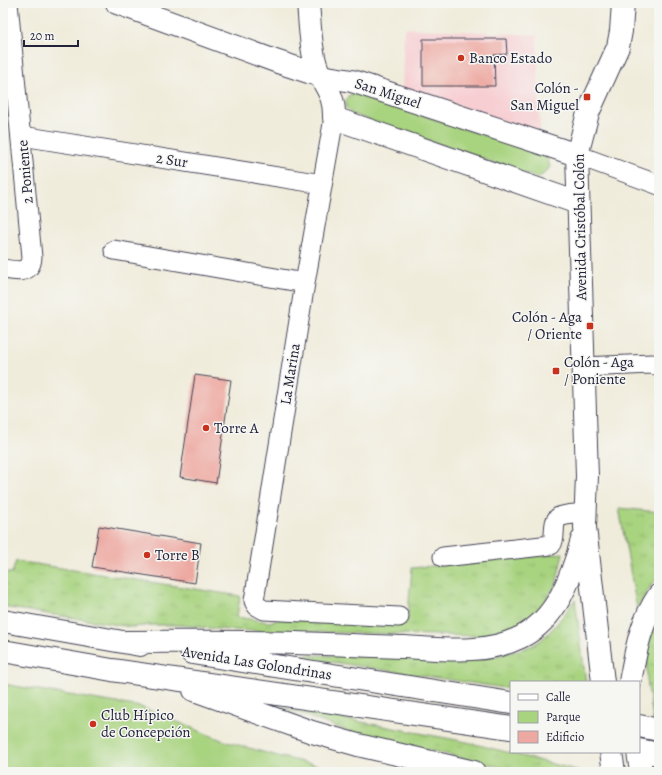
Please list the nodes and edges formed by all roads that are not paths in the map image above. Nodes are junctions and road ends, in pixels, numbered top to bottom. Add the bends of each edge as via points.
1 (8, 3) edge
2 (117, 3) edge
3 (308, 3) edge
4 (623, 3) edge
5 (321, 76) junction
6 (334, 118) junction
7 (22, 136) junction
8 (577, 156) junction
9 (322, 184) junction
10 (659, 185) edge
11 (578, 203) junction
12 (114, 250) dead end
13 (3, 269) edge
14 (305, 283) junction
15 (659, 366) edge
16 (583, 367) junction
17 (585, 520) junction
18 (443, 557) dead end
19 (659, 595) edge
20 (399, 617) dead end
21 (3, 621) edge
22 (126, 642) junction
23 (599, 650) junction
24 (3, 651) edge
25 (159, 677) junction
26 (603, 681) edge
27 (625, 681) edge
28 (630, 681) edge
29 (510, 703) edge
30 (640, 726) edge
31 (510, 728) edge
32 (659, 730) edge
33 (640, 751) edge
34 (611, 753) edge
35 (638, 753) edge
36 (659, 754) edge
37 (474, 772) edge
38 (614, 772) edge
39 (641, 772) edge

1 - 7 street, 2 Poniente
2 - 5 main road, San Miguel
3 - 5 main road, La Marina via 313,51
4 - 8 main road, Avenida Cristóbal Colón via 618,47 588,113
5 - 6 main road, La Marina via 333,102
5 - 8 main road, San Miguel via 352,81
6 - 9 street, La Marina
6 - 11 main road
7 - 9 street, 2 Sur
7 - 13 street, 2 Poniente via 32,257 28,268 20,271
8 - 10 street, San Miguel
8 - 11 main road, Avenida Cristóbal Colón
9 - 14 street, La Marina
11 - 16 main road, Avenida Cristóbal Colón
12 - 14 street
14 - 20 street, La Marina via 254,601 256,606 264,610
15 - 16 street via 652,364
16 - 17 main road, Avenida Cristóbal Colón via 587,476
17 - 18 street via 562,516 557,519 553,542 549,545
17 - 22 main road via 574,568 551,611 522,636 492,647 457,649 295,643
17 - 23 main road, Avenida Cristóbal Colón
19 - 28 main road via 643,624
21 - 22 main road, Avenida Las Golondrinas
22 - 29 main road, Avenida Las Golondrinas
23 - 26 main road, Avenida Cristóbal Colón
23 - 27 main road
24 - 25 main road, Avenida Las Golondrinas
25 - 31 main road, Avenida Las Golondrinas
25 - 37 main road via 312,732
30 - 32 main road
33 - 36 main road
34 - 38 main road
35 - 39 main road

